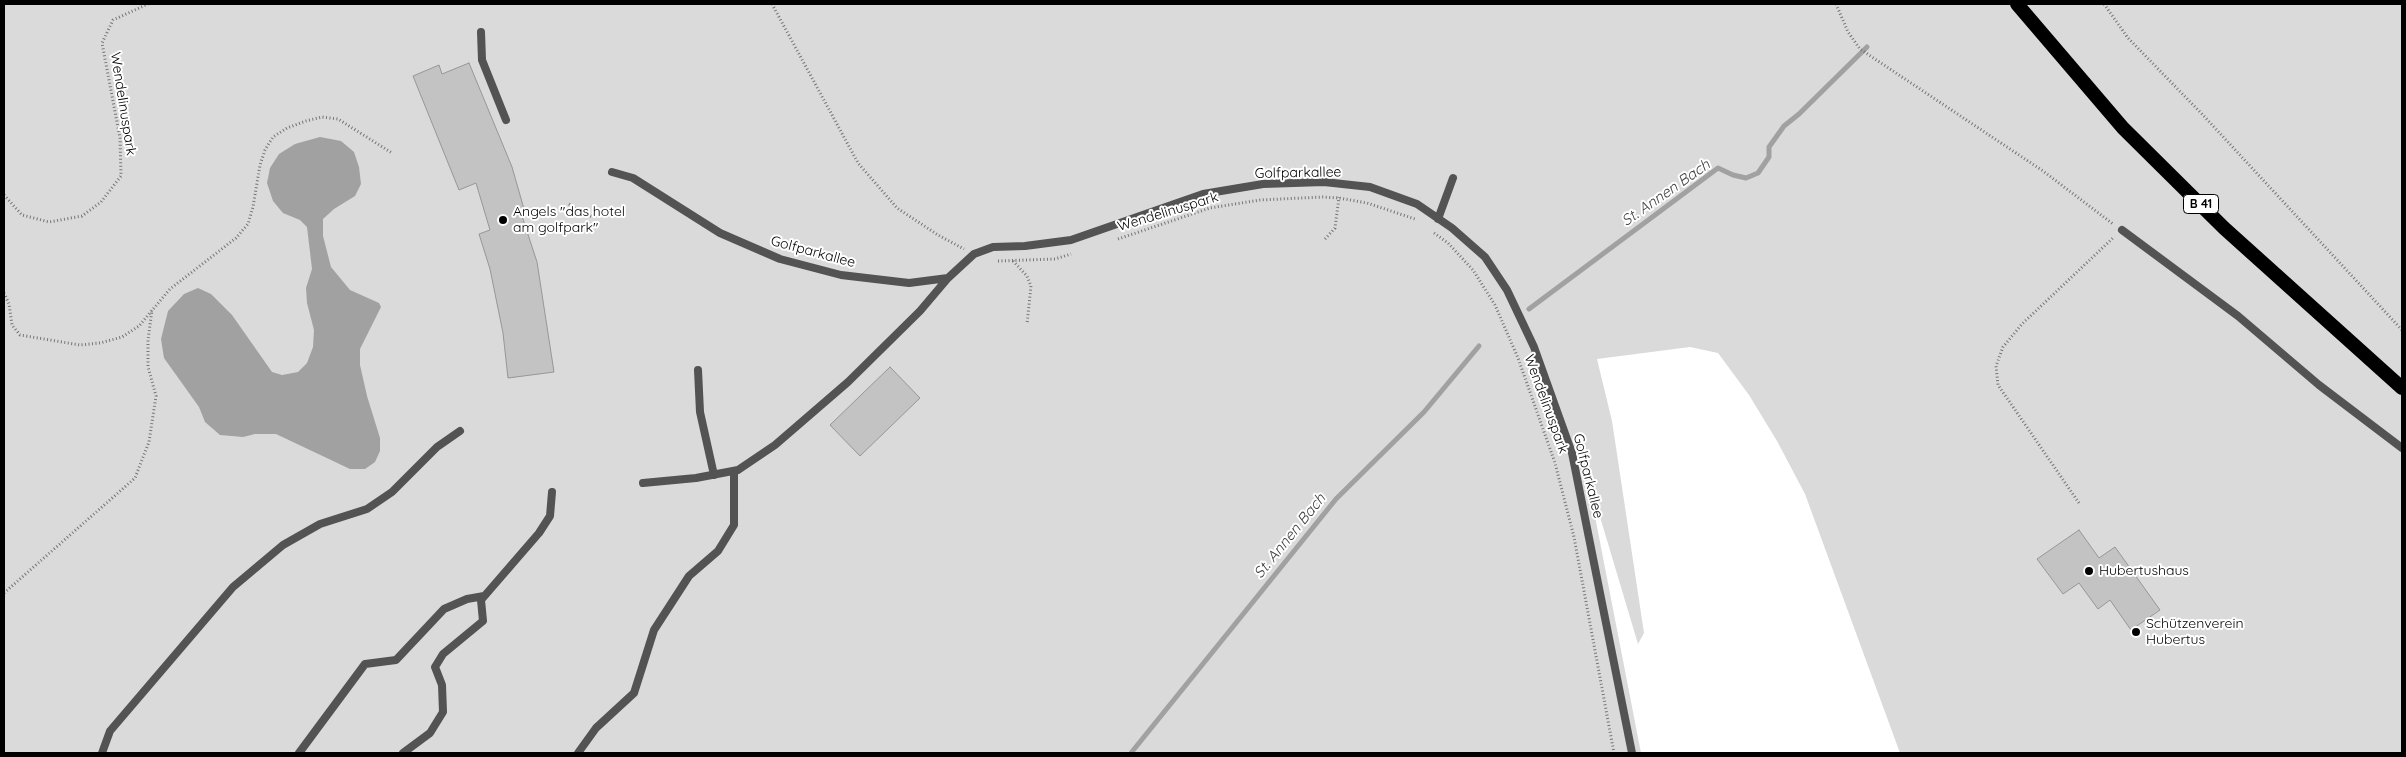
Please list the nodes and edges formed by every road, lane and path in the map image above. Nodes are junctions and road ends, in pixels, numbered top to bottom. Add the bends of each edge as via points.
1 (148, 4) edge
2 (772, 4) edge
3 (1836, 4) edge
4 (2016, 4) edge
5 (2104, 4) edge
6 (481, 32) dead end
7 (506, 120) dead end
8 (392, 153) dead end
9 (612, 172) dead end
10 (1453, 178) dead end
11 (4, 195) edge
12 (1339, 198) junction
13 (569, 204) dead end
14 (593, 217) dead end
15 (1438, 219) junction
16 (1422, 224) dead end
17 (1429, 228) dead end
18 (2122, 230) junction
19 (1325, 239) dead end
20 (1110, 241) dead end
21 (1073, 253) dead end
22 (974, 254) junction
23 (1012, 261) junction
24 (948, 278) junction
25 (4, 292) edge
26 (152, 310) junction
27 (1026, 324) dead end
28 (2402, 330) edge
29 (698, 370) dead end
30 (2402, 388) edge
31 (460, 431) dead end
32 (2402, 448) edge
33 (734, 471) junction
34 (714, 475) junction
35 (643, 482) dead end
36 (552, 492) dead end
37 (2079, 503) dead end
38 (4, 593) edge
39 (484, 596) junction
40 (102, 753) edge
41 (299, 753) edge
42 (403, 753) edge
43 (578, 753) edge
44 (1614, 753) edge
45 (1632, 753) edge

1 - 11 path, Wendelinuspark via 113,20 102,43 120,138 121,176 101,202 82,216 49,222 22,215
2 - 22 path via 858,163 897,208
3 - 18 path via 1848,32 1866,54 2043,171
4 - 30 highway, B 41 via 2123,128 2224,228
5 - 28 path via 2128,38
6 - 7 lane via 482,60
8 - 26 path via 338,119 322,117 306,121 274,137 260,165 248,224 236,238 170,289
9 - 24 lane, Golfparkallee via 633,178 720,233 780,259 841,275 909,283
10 - 15 lane
12 - 16 path, Wendelinuspark via 1367,203
12 - 19 path via 1335,228
12 - 20 path, Wendelinuspark via 1260,200 1210,208
13 - 14 path via 582,214
15 - 22 lane, Golfparkallee via 1417,204 1370,187 1324,182 1263,184 1203,194 1071,240 993,247
15 - 45 lane, Golfparkallee via 1491,265 1507,290 1548,384 1572,452
17 - 44 path, Wendelinuspark via 1473,270 1495,305 1531,393 1555,463 1574,537
18 - 32 lane via 2238,316
18 - 37 path via 2022,324 2002,347 1996,366 1998,386
21 - 23 path via 1055,259
22 - 23 path
22 - 24 lane, Golfparkallee
23 - 27 path via 1031,286
24 - 33 lane via 920,311 848,382 775,445
25 - 26 path via 12,326 20,335 80,345 122,337 139,326
26 - 38 path via 148,366 156,396 150,442 135,478
29 - 34 lane via 700,412
31 - 40 lane via 437,446 392,492 367,509 320,524 283,545 233,587 110,731
33 - 34 lane
33 - 43 lane via 734,525 718,551 689,576 654,630 634,693 596,728
34 - 35 lane
36 - 39 lane via 550,516 539,533
39 - 41 lane via 467,599 444,610 396,660 365,664
39 - 42 lane via 481,600 483,621 443,654 435,667 442,685 444,712 430,733

